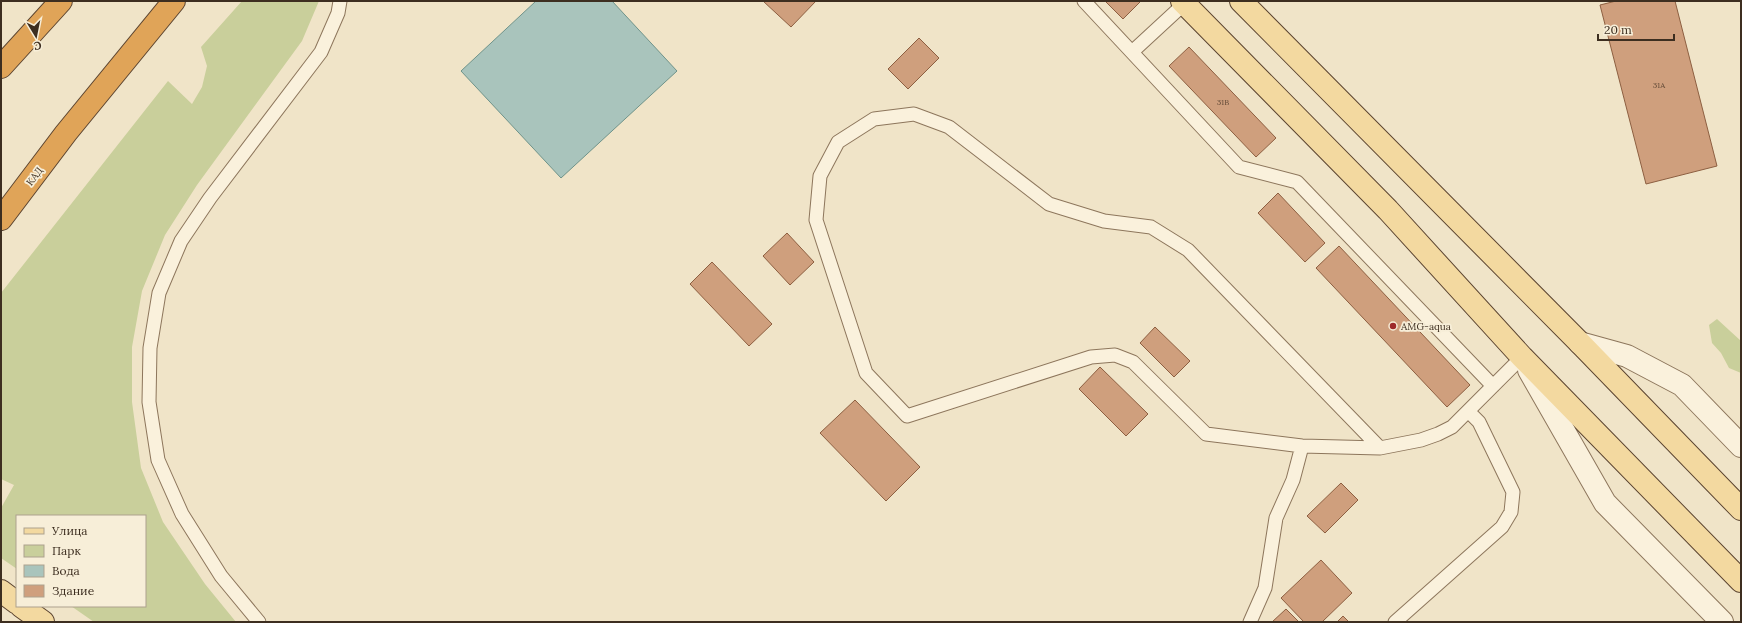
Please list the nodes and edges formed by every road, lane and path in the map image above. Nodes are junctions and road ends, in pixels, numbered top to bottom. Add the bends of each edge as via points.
1 (61, 1) edge
2 (174, 1) edge
3 (340, 1) edge
4 (1084, 1) edge
5 (1241, 1) edge
6 (1183, 2) edge
7 (1132, 52) junction
8 (1, 67) edge
9 (1, 219) edge
10 (1580, 343) junction
11 (1522, 357) junction
12 (1492, 386) junction
13 (1468, 411) junction
14 (1302, 446) junction
15 (1741, 446) edge
16 (1380, 448) junction
17 (1741, 509) edge
18 (1741, 581) edge
19 (1, 592) edge
20 (16, 602) edge
21 (22, 607) edge
22 (1410, 617) edge
23 (43, 622) edge
24 (259, 622) edge
25 (1250, 622) edge
26 (1395, 622) edge
27 (1722, 622) edge

1 - 8 highway
2 - 9 highway, КАД via 66,133
3 - 24 lane via 338,13 321,52 210,198 181,241 159,292 150,348 149,402 158,460 182,514 220,576
4 - 7 lane
5 - 10 main road
6 - 7 lane
6 - 11 main road via 1388,210
7 - 12 lane via 1239,167 1297,182
10 - 15 street via 1627,356 1682,385
10 - 17 main road
11 - 12 lane
11 - 18 main road
11 - 27 street via 1605,503
12 - 13 lane
13 - 16 lane via 1452,427 1438,434
13 - 22 lane via 1479,422 1513,492 1511,512 1502,527
14 - 16 lane
14 - 16 lane via 1206,434 1133,362 1115,355 1091,357 907,416 866,372 816,220 820,176 838,142 874,119 914,114 949,127 1049,204 1104,221 1151,227 1188,250
14 - 25 lane via 1293,480 1276,518 1265,588
19 - 20 main road
21 - 23 main road
22 - 26 lane

